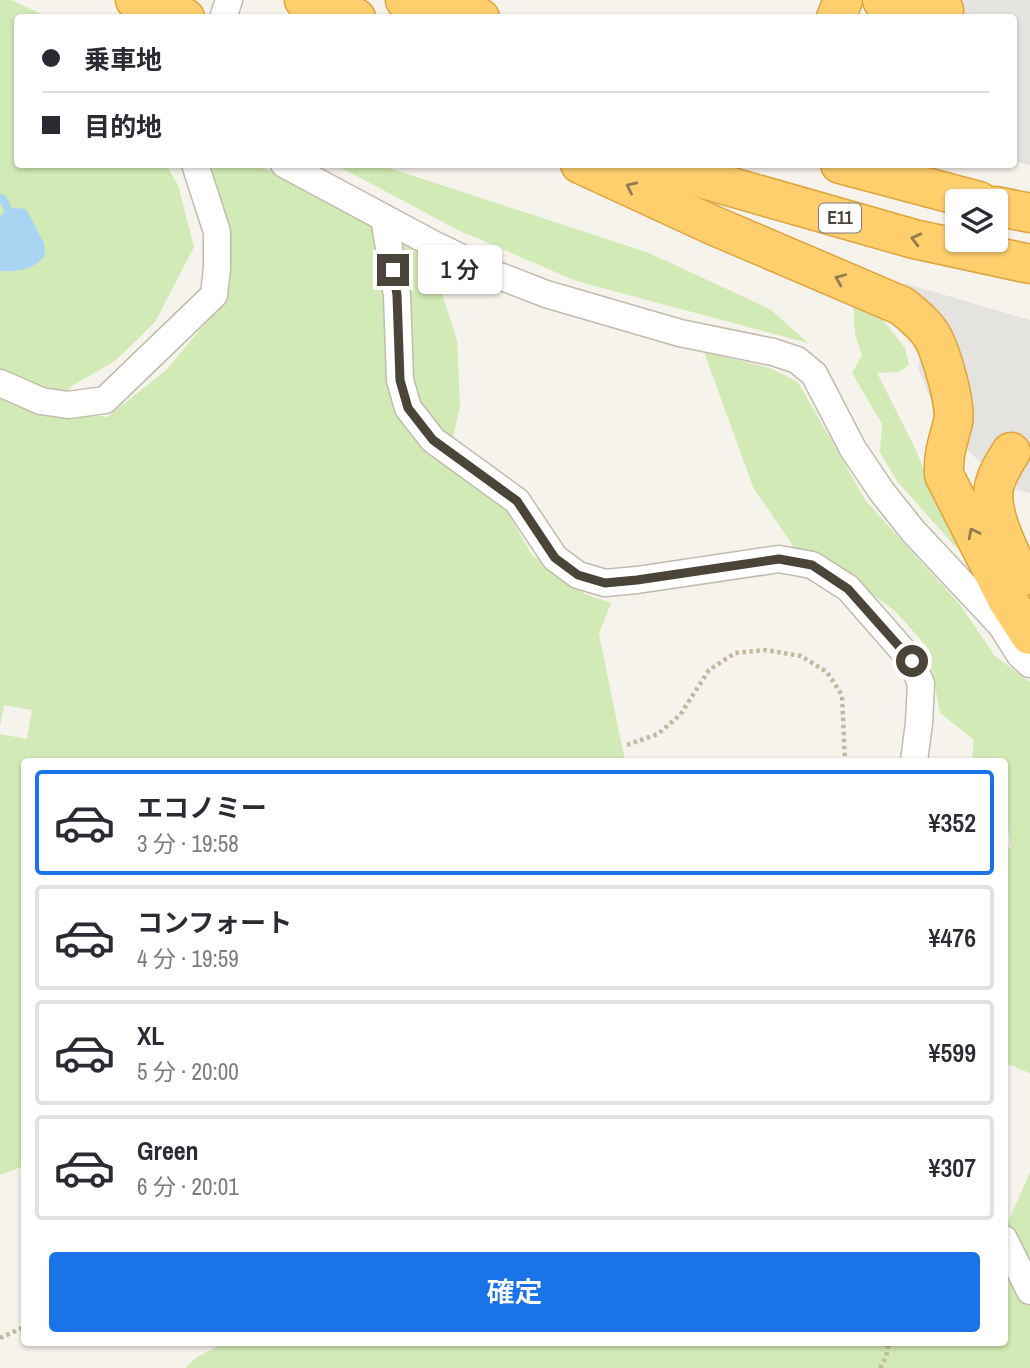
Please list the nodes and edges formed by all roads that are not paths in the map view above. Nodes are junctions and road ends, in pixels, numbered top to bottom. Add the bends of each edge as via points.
1 (304, 0) edge
2 (405, 0) edge
3 (882, 0) edge
4 (944, 10) dead end
5 (344, 14) edge
6 (463, 14) edge
7 (196, 168) edge
8 (291, 168) edge
9 (589, 168) edge
10 (665, 168) edge
11 (855, 168) edge
12 (945, 192) edge
13 (1008, 208) edge
14 (1030, 213) edge
15 (384, 218) junction
16 (1030, 264) edge
17 (0, 383) edge
18 (1011, 452) dead end
19 (1030, 596) edge
20 (1030, 635) edge
21 (1030, 664) edge
22 (914, 758) edge
23 (1008, 1247) edge
24 (1030, 1291) edge

1 - 5 highway
2 - 6 highway
3 - 4 highway via 895,12
7 - 17 street via 217,232 214,295 105,400 68,405 41,401
8 - 15 street
20 -> 9 highway via 944,475 943,455 955,403 933,338 919,320 902,306
16 -> 10 highway, E11 via 914,239
11 - 12 highway
13 - 14 highway
15 - 21 street via 546,294 680,333 797,360 814,374 853,449 882,492
15 - 22 street via 397,295 400,380 408,408 433,440 517,501 555,558 578,575 605,583 779,559 812,565 848,589 912,661 921,684
18 - 19 highway via 999,472 993,506
23 - 24 street

